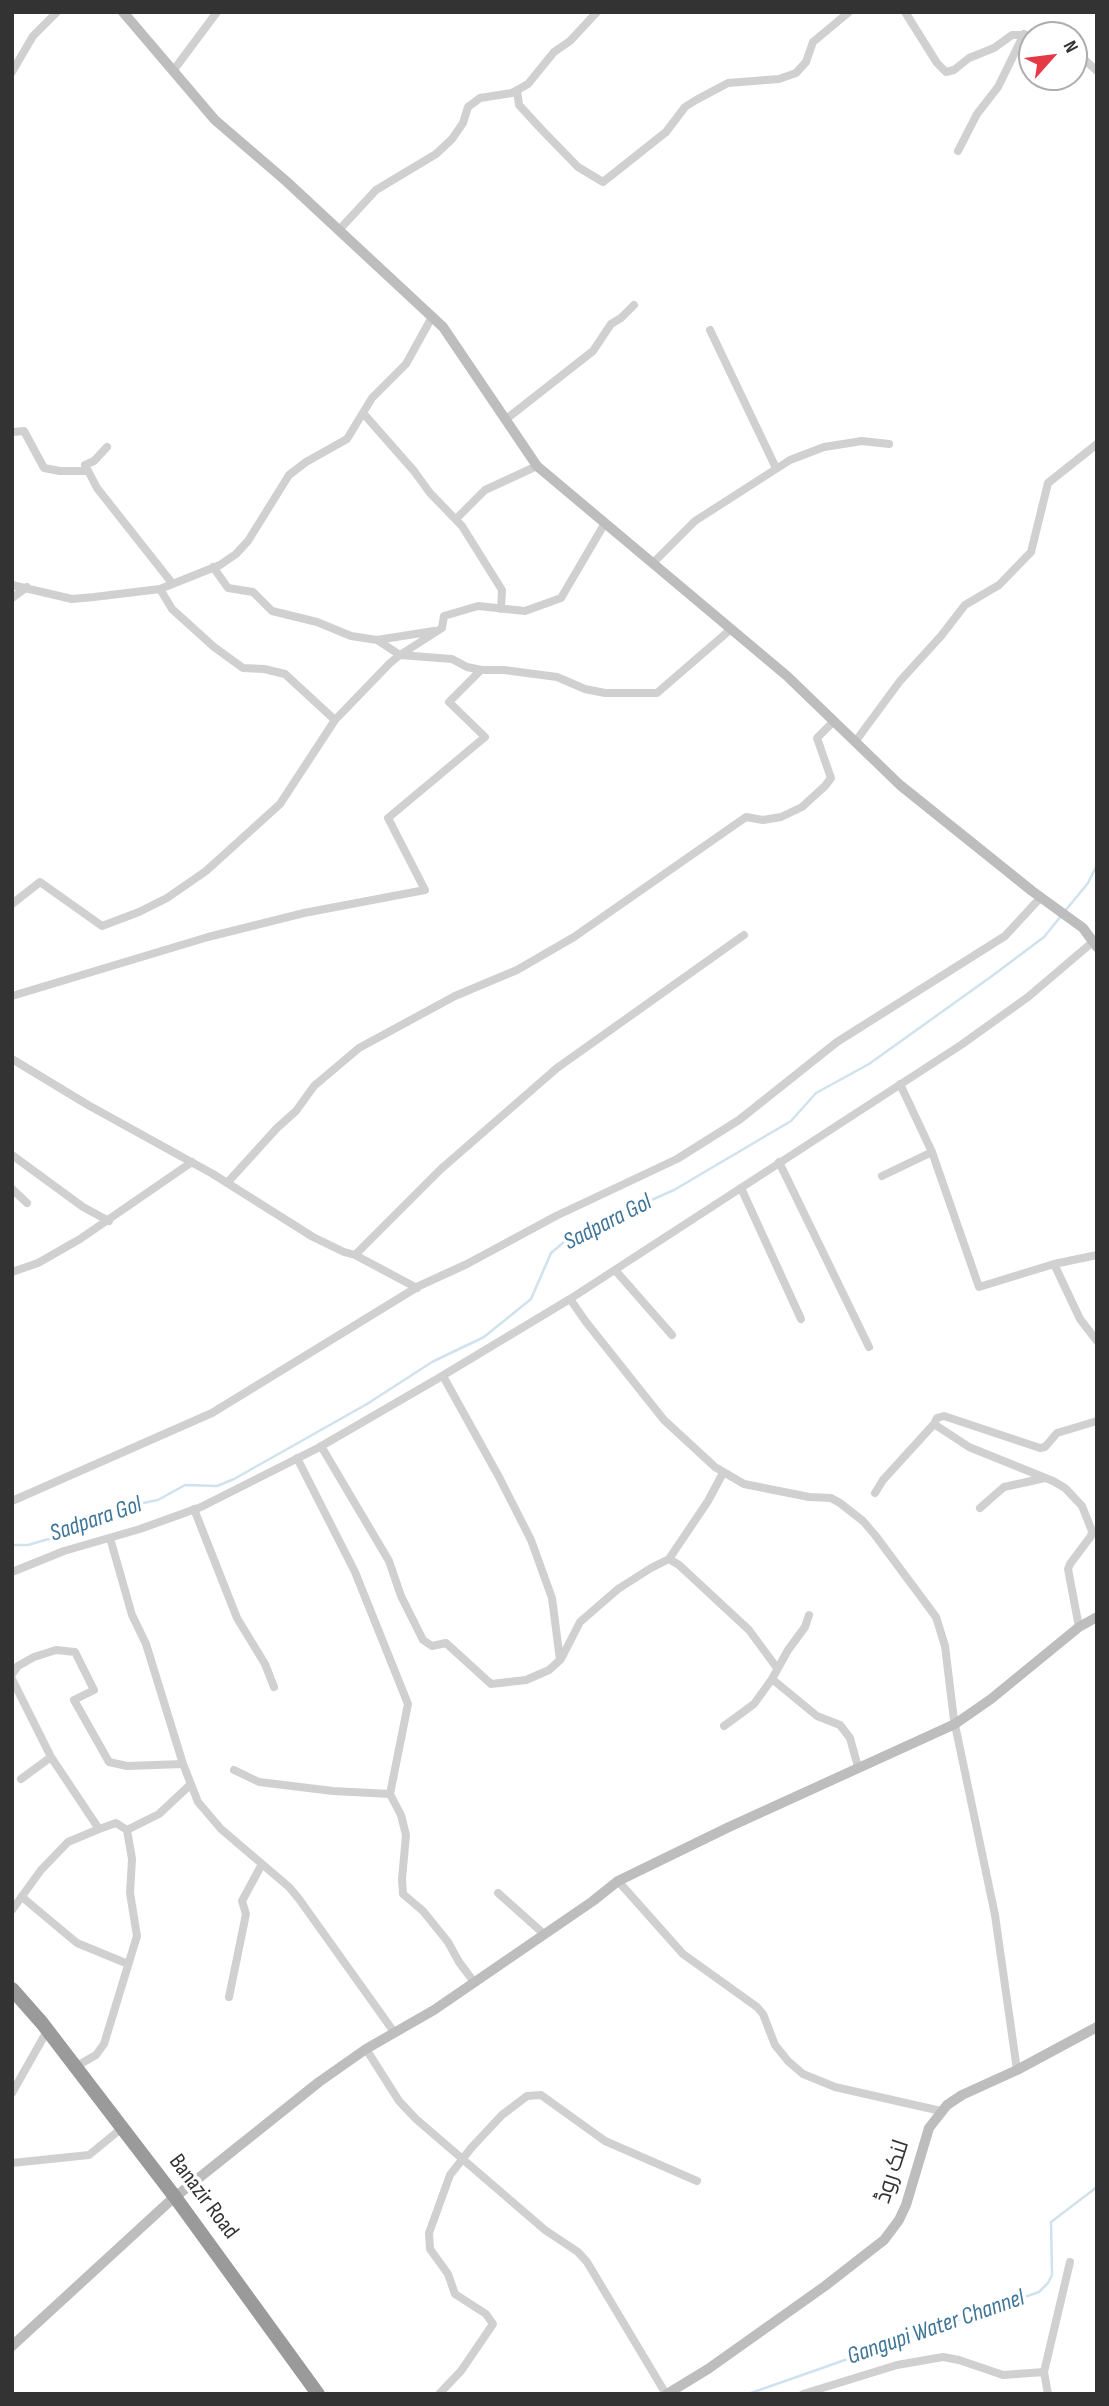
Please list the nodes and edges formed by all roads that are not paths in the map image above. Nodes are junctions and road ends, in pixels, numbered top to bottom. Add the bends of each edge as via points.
1 (57, 12) edge
2 (123, 12) edge
3 (217, 12) edge
4 (597, 12) edge
5 (849, 12) edge
6 (905, 12) edge
7 (1018, 34) edge
8 (1018, 46) edge
9 (173, 71) junction
10 (12, 72) edge
11 (517, 90) junction
12 (958, 151) dead end
13 (339, 230) junction
14 (634, 305) dead end
15 (432, 317) junction
16 (710, 331) dead end
17 (362, 413) junction
18 (505, 420) junction
19 (12, 432) edge
20 (889, 444) dead end
21 (1097, 444) edge
22 (107, 447) dead end
23 (537, 466) junction
24 (776, 468) junction
25 (84, 471) dead end
26 (456, 519) junction
27 (605, 523) junction
28 (653, 563) junction
29 (213, 567) junction
30 (172, 583) junction
31 (12, 584) edge
32 (27, 587) junction
33 (160, 589) junction
34 (12, 598) edge
35 (501, 608) junction
36 (731, 629) junction
37 (438, 630) junction
38 (377, 640) junction
39 (400, 655) junction
40 (481, 670) junction
41 (334, 720) junction
42 (834, 721) junction
43 (855, 742) junction
44 (1044, 898) junction
45 (12, 904) edge
46 (744, 935) dead end
47 (1095, 943) edge
48 (12, 996) edge
49 (12, 1059) edge
50 (900, 1084) junction
51 (932, 1152) junction
52 (12, 1156) edge
53 (192, 1162) junction
54 (779, 1162) junction
55 (882, 1176) dead end
56 (227, 1182) junction
57 (741, 1188) junction
58 (12, 1189) edge
59 (27, 1203) dead end
60 (109, 1221) junction
61 (355, 1255) junction
62 (1097, 1255) edge
63 (1054, 1264) junction
64 (615, 1270) junction
65 (12, 1272) edge
66 (417, 1288) junction
67 (570, 1299) junction
68 (801, 1319) dead end
69 (672, 1335) dead end
70 (1097, 1341) edge
71 (869, 1348) dead end
72 (443, 1376) junction
73 (1097, 1420) edge
74 (934, 1424) junction
75 (321, 1446) junction
76 (298, 1458) junction
77 (723, 1473) junction
78 (1045, 1478) junction
79 (875, 1493) dead end
80 (12, 1502) edge
81 (980, 1507) dead end
82 (194, 1509) junction
83 (110, 1538) junction
84 (669, 1559) junction
85 (12, 1572) edge
86 (809, 1615) dead end
87 (1097, 1618) edge
88 (1079, 1627) junction
89 (560, 1660) junction
90 (777, 1668) junction
91 (12, 1676) edge
92 (772, 1679) junction
93 (274, 1687) dead end
94 (955, 1724) junction
95 (724, 1726) dead end
96 (51, 1757) junction
97 (183, 1765) junction
98 (859, 1767) junction
99 (234, 1770) dead end
100 (21, 1779) dead end
101 (191, 1784) junction
102 (390, 1794) junction
103 (99, 1829) junction
104 (127, 1830) junction
105 (262, 1864) junction
106 (618, 1881) junction
107 (498, 1893) dead end
108 (22, 1897) junction
109 (12, 1910) edge
110 (544, 1934) junction
111 (128, 1964) junction
112 (474, 1982) junction
113 (12, 1989) edge
114 (229, 1997) dead end
115 (1097, 2027) edge
116 (47, 2031) junction
117 (394, 2032) junction
118 (366, 2049) junction
119 (75, 2067) junction
120 (1017, 2070) junction
121 (12, 2092) edge
122 (941, 2111) junction
123 (122, 2128) junction
124 (461, 2158) junction
125 (12, 2163) edge
126 (697, 2181) dead end
127 (175, 2197) junction
128 (1070, 2262) dead end
129 (12, 2346) edge
130 (1044, 2372) junction
131 (318, 2394) edge
132 (439, 2394) edge
133 (667, 2394) edge
134 (803, 2394) edge
135 (1048, 2394) edge

1 - 10 street via 33,36
2 - 9 main road
3 - 9 street
4 - 11 street
5 - 11 street via 813,42 801,69 779,79 728,83 696,100 666,132 603,183 578,167 519,105
6 - 7 street via 946,72
8 - 12 street
9 - 13 main road via 215,120
11 - 13 street via 480,98 468,107 453,139 376,190
13 - 15 main road
14 - 18 street via 611,324 593,351
15 - 17 street via 406,363
15 - 18 main road
16 - 24 street
17 - 26 street
17 - 29 street via 347,439 289,475 248,541
18 - 23 main road
19 - 25 street via 24,431 44,468
20 - 24 street via 862,440 824,447
21 - 43 street via 1048,483 1031,552 999,585 965,605
22 - 30 street via 85,466
23 - 26 street via 485,489
23 - 27 main road
24 - 28 street via 695,521
26 - 35 street via 502,590
27 - 28 main road
27 - 35 street via 561,598 525,611
28 - 36 main road
29 - 30 street
29 - 38 street via 228,588 253,592 272,611
30 - 33 street
31 - 32 street
32 - 33 street via 72,599
32 - 34 street
33 - 41 street via 172,609 243,668 285,674
35 - 37 street via 478,606 444,616
36 - 40 street via 657,692 604,693 557,677
36 - 42 main road
37 - 38 street
37 - 39 street
38 - 39 street
39 - 40 street via 452,659
39 - 41 street
40 - 48 street via 449,702 485,737 388,818 425,890 208,937
41 - 45 street via 280,804 206,871 167,898 102,926 40,882
42 - 43 main road
42 - 56 street via 817,738 831,778 802,807 781,817 746,817 574,937 517,971 455,996 359,1048 314,1086
43 - 44 main road via 900,785
44 - 47 main road
44 - 66 street via 1005,936 837,1042 739,1120 677,1159
46 - 61 street via 556,1068 441,1169
47 - 50 street via 1028,997
49 - 53 street
50 - 51 street
50 - 54 street
51 - 55 street
51 - 63 street via 979,1287
52 - 60 street
53 - 56 street
53 - 60 street
54 - 57 street
54 - 71 street
56 - 61 street via 313,1237
57 - 64 street
57 - 68 street
58 - 59 street
60 - 65 street via 38,1263
61 - 66 street
62 - 63 street
63 - 70 street via 1080,1319
64 - 67 street
64 - 69 street
66 - 80 street via 212,1413
67 - 72 street
67 - 77 street via 664,1420
72 - 75 street
72 - 89 street via 531,1540 552,1598
73 - 74 street via 1057,1433 1040,1448 944,1416
74 - 78 street via 969,1447
74 - 79 street
75 - 76 street
75 - 89 street via 389,1561 423,1640 432,1646 446,1643 491,1684 526,1680
76 - 82 street
76 - 102 street via 355,1572 408,1704
77 - 84 street
77 - 94 street via 744,1483 831,1498 863,1521 940,1624
78 - 81 street via 1004,1487
78 - 88 street via 1076,1498 1091,1531 1068,1569
82 - 83 street
82 - 93 street via 237,1618
83 - 85 street
83 - 97 street
84 - 89 street via 618,1589 580,1622
84 - 90 street via 748,1630
86 - 90 street via 806,1627
87 - 88 main road
88 - 94 main road
90 - 92 street
91 - 96 street
91 - 97 street via 18,1666 34,1657 56,1650 75,1651 94,1690 74,1700 109,1762
92 - 95 street via 754,1704
92 - 98 street via 817,1716 839,1726 850,1738
94 - 98 main road
94 - 120 street via 995,1915
96 - 100 street
96 - 103 street
97 - 101 street
98 - 106 main road
99 - 102 street via 258,1782
101 - 104 street via 159,1814
101 - 105 street via 206,1815
102 - 112 street via 406,1835 403,1894 431,1921
103 - 104 street via 116,1823
103 - 108 street via 68,1842
104 - 111 street via 137,1936
105 - 114 street via 242,1901 246,1914
105 - 117 street via 299,1899
106 - 110 main road
106 - 122 street via 683,1954 757,2007 775,2045 803,2074 835,2087
107 - 110 street
108 - 109 street
108 - 111 street via 77,1943
110 - 112 main road
111 - 119 street via 104,2044 96,2055
112 - 117 main road
113 - 116 highway, Banazir Road
115 - 120 main road, لنک روڈ
116 - 119 highway, Banazir Road
116 - 121 street
117 - 118 main road
118 - 124 street via 399,2101
118 - 127 main road
119 - 123 highway, Banazir Road
120 - 122 main road, لنک روڈ via 962,2095
122 - 133 main road, لنک روڈ via 929,2128 903,2213 884,2240
123 - 125 street via 89,2155
123 - 127 highway, Banazir Road
124 - 126 street via 517,2102 541,2095 606,2141
124 - 132 street via 444,2189 428,2243 455,2294 486,2314 493,2325
124 - 133 street via 587,2262
127 - 129 main road
127 - 131 highway, Banazir Road
128 - 130 street
130 - 134 street via 1003,2375 943,2357 897,2365
130 - 135 street

